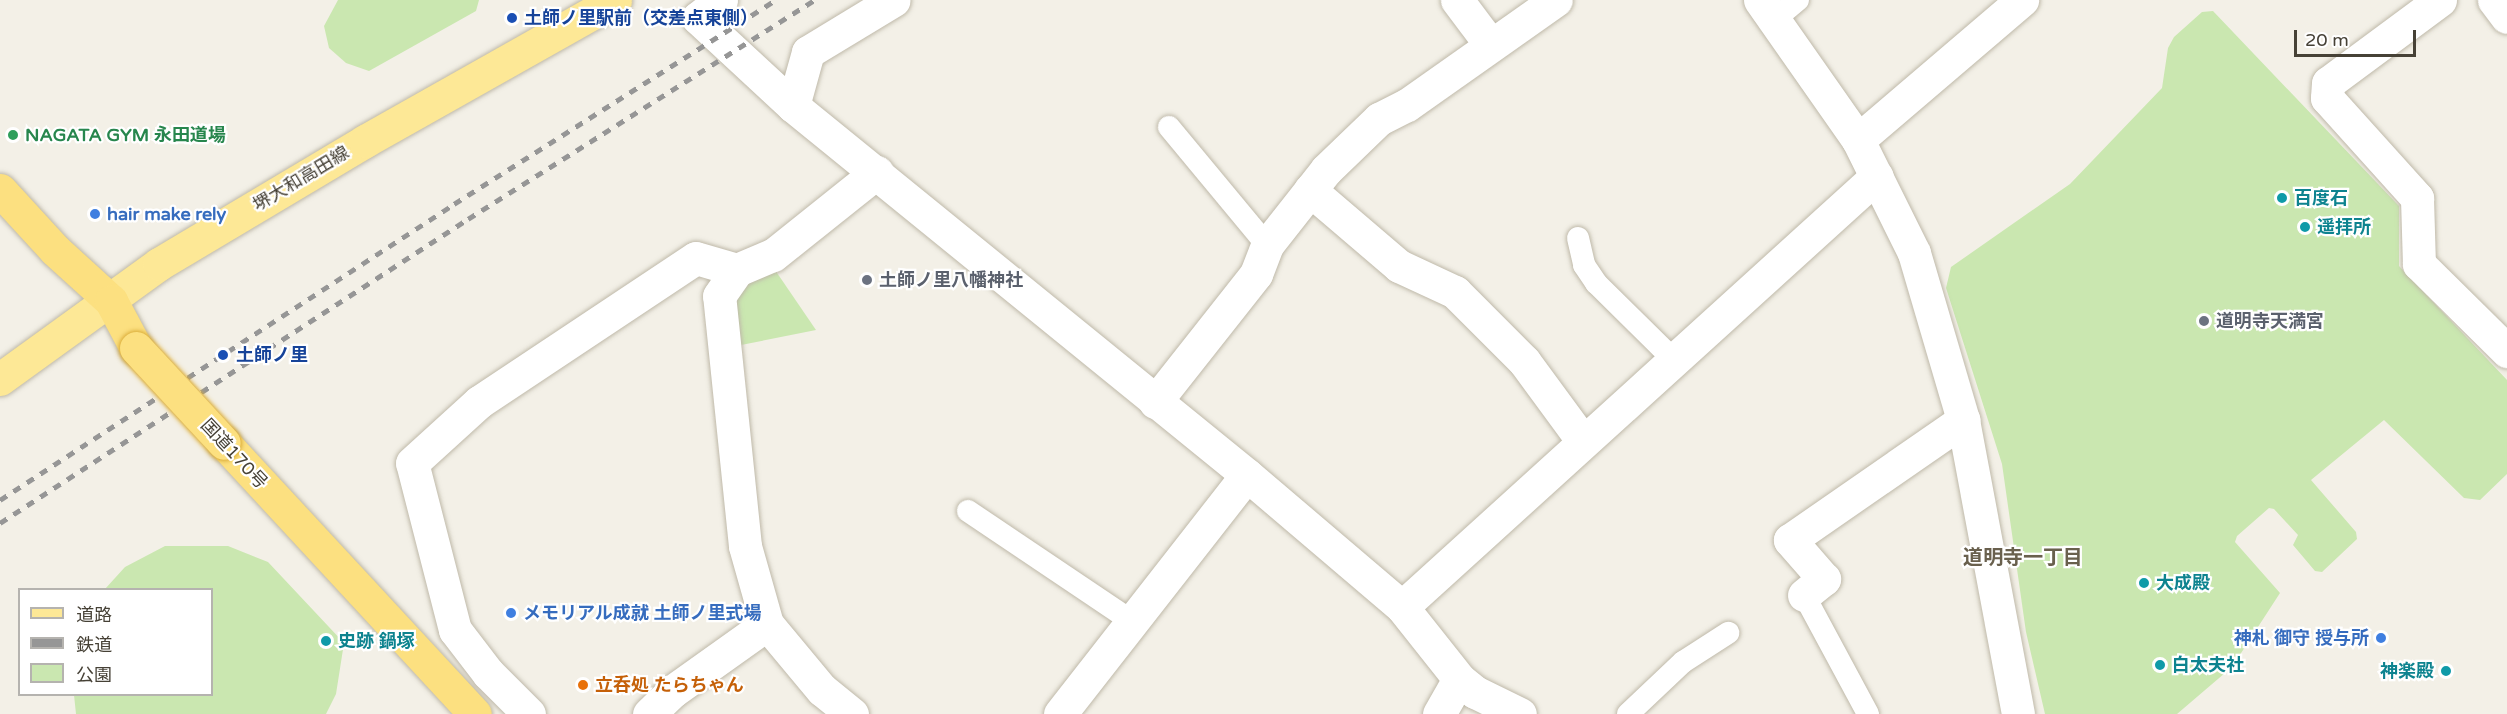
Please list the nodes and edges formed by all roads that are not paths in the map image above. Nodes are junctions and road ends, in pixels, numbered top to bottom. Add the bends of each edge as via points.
1 (615, 0) edge
2 (721, 0) edge
3 (894, 0) edge
4 (1457, 0) edge
5 (1556, 0) edge
6 (2022, 0) edge
7 (2440, 0) edge
8 (2494, 0) edge
9 (1778, 6) edge
10 (2507, 17) edge
11 (1490, 44) junction
12 (793, 106) junction
13 (1169, 128) dead end
14 (1858, 140) junction
15 (877, 171) junction
16 (1877, 176) junction
17 (0, 190) edge
18 (1310, 190) junction
19 (1578, 238) dead end
20 (1267, 245) junction
21 (737, 270) junction
22 (111, 301) junction
23 (2507, 351) edge
24 (1673, 359) junction
25 (0, 380) edge
26 (1155, 402) junction
27 (1963, 420) junction
28 (1582, 440) junction
29 (1247, 475) junction
30 (968, 511) dead end
31 (1804, 595) joint
32 (1402, 607) junction
33 (1132, 621) junction
34 (767, 624) junction
35 (1728, 633) dead end
36 (1459, 679) junction
37 (475, 714) edge
38 (529, 714) edge
39 (649, 714) edge
40 (852, 714) edge
41 (1060, 714) edge
42 (1439, 714) edge
43 (1520, 714) edge
44 (1628, 714) edge
45 (1868, 714) edge
46 (2018, 714) edge

1 - 22 main road, 堺大和高田線 via 159,264
2 - 12 street via 698,18
3 - 12 street via 808,52
4 - 11 street
5 - 11 street
6 - 14 street
7 - 23 street via 2328,82 2328,98 2417,198 2419,264
8 - 10 street
9 - 14 street
11 - 18 street via 1407,105 1379,119
12 - 15 street
13 - 20 lane
14 - 16 street
15 - 21 street via 773,255
15 - 26 street
16 - 24 street
16 - 27 street via 1914,253
17 - 22 highway, 国道170号 via 55,250
18 - 20 street
18 - 28 street via 1399,266 1455,292 1524,361
19 - 24 lane via 1584,265 1596,283
20 - 26 street via 1256,274
21 - 34 street via 719,296 745,546
21 - 38 street via 696,258 479,402 412,463 455,630 488,673
22 - 25 main road, 堺大和高田線
22 - 37 highway, 国道170号, bridge via 136,348
24 - 28 street
26 - 29 street
27 - 31 street via 1790,540 1824,579
27 - 46 street
28 - 32 street
29 - 32 street
29 - 33 street
30 - 33 lane
31 - 45 lane
32 - 36 street
33 - 41 street
34 - 39 street
34 - 40 street via 822,690
35 - 44 lane via 1683,662
36 - 42 street
36 - 43 street via 1474,692

